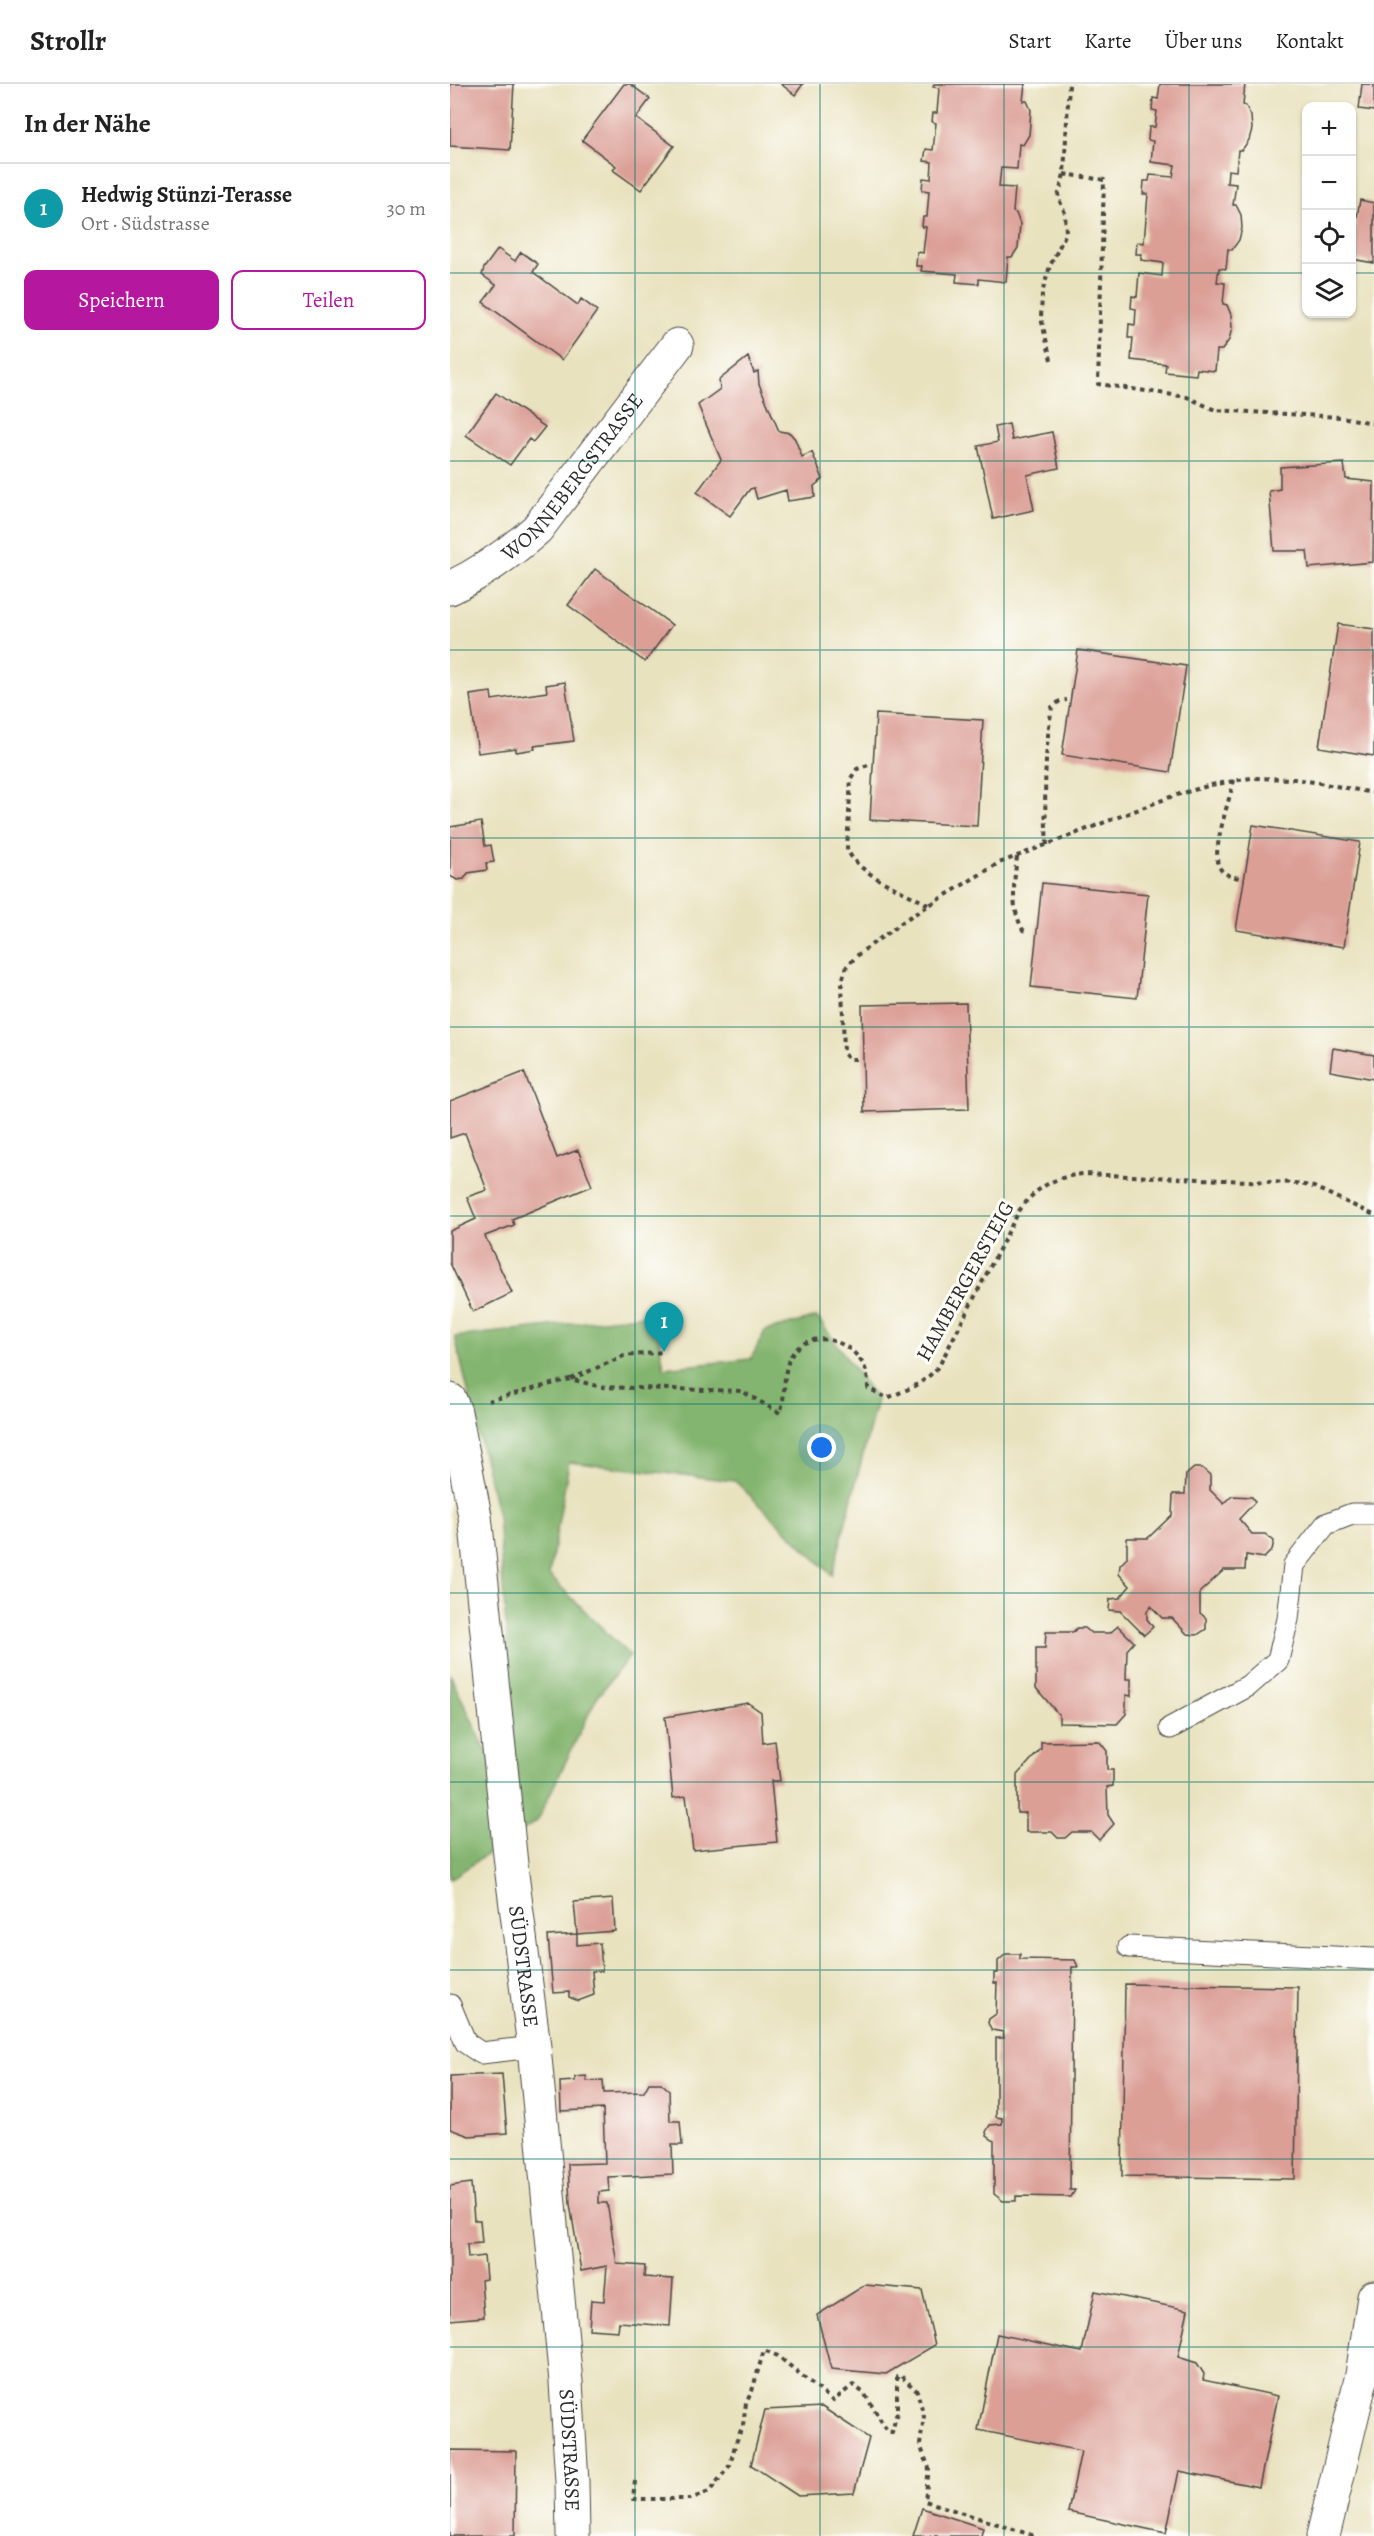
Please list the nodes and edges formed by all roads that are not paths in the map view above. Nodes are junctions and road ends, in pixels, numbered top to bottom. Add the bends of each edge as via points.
1 (677, 345) dead end
2 (450, 588) edge
3 (453, 1406) edge
4 (1374, 1514) edge
5 (1170, 1728) dead end
6 (1129, 1947) dead end
7 (1374, 1959) edge
8 (450, 2005) edge
9 (534, 2047) junction
10 (1374, 2297) edge
11 (573, 2536) edge
12 (1323, 2536) edge

1 - 2 street, WONNEBERGSTRASSE via 537,529 511,553
3 - 9 street, SÜDSTRASSE via 475,1516
4 - 5 lane via 1352,1514 1326,1524 1294,1565 1288,1619 1278,1660 1248,1686
6 - 7 lane
8 - 9 lane via 466,2043 481,2053
9 - 11 street, SÜDSTRASSE via 566,2382
10 - 12 street via 1362,2375

